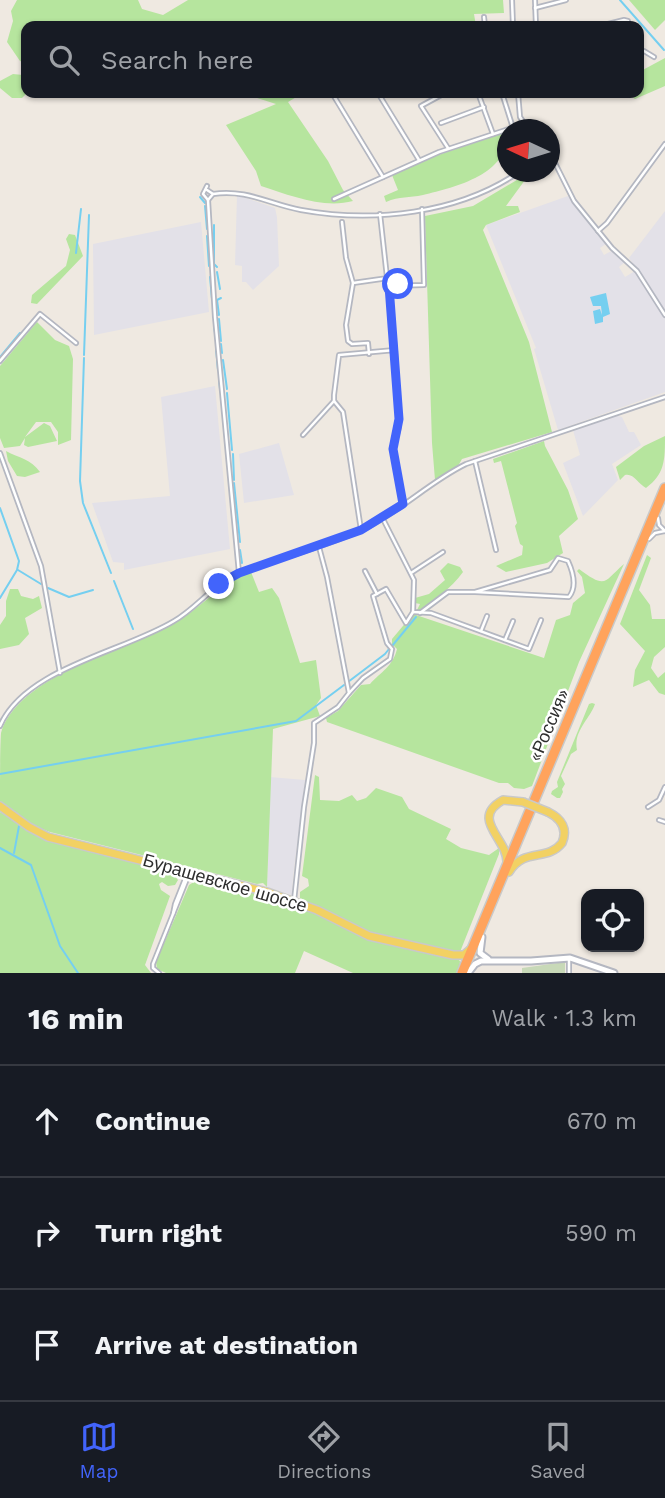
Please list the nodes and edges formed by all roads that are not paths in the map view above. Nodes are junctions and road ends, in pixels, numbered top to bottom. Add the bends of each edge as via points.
1 (512, 0) edge
2 (535, 0) edge
3 (566, 0) edge
4 (535, 8) junction
5 (484, 17) dead end
6 (484, 21) edge
7 (513, 21) edge
8 (536, 21) edge
9 (644, 51) edge
10 (654, 57) dead end
11 (335, 98) edge
12 (380, 98) edge
13 (436, 98) edge
14 (480, 98) edge
15 (504, 98) edge
16 (518, 98) edge
17 (484, 107) junction
18 (510, 119) edge
19 (521, 119) edge
20 (441, 123) dead end
21 (497, 133) edge
22 (492, 134) junction
23 (665, 144) edge
24 (448, 148) junction
25 (419, 160) junction
26 (560, 173) edge
27 (383, 177) junction
28 (501, 182) edge
29 (212, 194) junction
30 (334, 199) dead end
31 (208, 200) junction
32 (422, 209) junction
33 (380, 214) junction
34 (342, 222) dead end
35 (598, 231) junction
36 (388, 278) junction
37 (353, 283) junction
38 (389, 286) junction
39 (665, 315) edge
40 (76, 343) dead end
41 (395, 350) junction
42 (369, 354) junction
43 (0, 361) edge
44 (665, 397) edge
45 (334, 401) junction
46 (303, 435) dead end
47 (0, 453) edge
48 (475, 461) junction
49 (665, 488) edge
50 (665, 501) edge
51 (403, 504) junction
52 (658, 518) junction
53 (383, 519) junction
54 (361, 530) junction
55 (665, 531) edge
56 (649, 539) junction
57 (319, 546) junction
58 (496, 550) dead end
59 (443, 552) dead end
60 (365, 571) dead end
61 (239, 573) junction
62 (411, 573) junction
63 (475, 592) junction
64 (377, 594) junction
65 (413, 612) junction
66 (421, 613) junction
67 (486, 616) dead end
68 (541, 620) dead end
69 (513, 621) dead end
70 (481, 631) junction
71 (505, 640) junction
72 (60, 673) junction
73 (349, 693) junction
74 (0, 726) edge
75 (665, 788) edge
76 (0, 806) edge
77 (648, 807) dead end
78 (659, 820) dead end
79 (665, 821) edge
80 (173, 868) junction
81 (507, 871) junction
82 (188, 872) junction
83 (204, 876) junction
84 (188, 883) junction
85 (182, 886) junction
86 (294, 901) junction
87 (173, 917) junction
88 (482, 937) junction
89 (474, 944) junction
90 (453, 955) junction
91 (569, 958) junction
92 (495, 961) junction
93 (159, 973) edge
94 (465, 973) edge
95 (569, 973) edge
96 (614, 973) edge

1 - 7 street
2 - 4 street
3 - 4 street
4 - 8 street
5 - 6 street
9 - 10 street
11 - 27 street
12 - 25 street
13 - 24 street via 421,106
14 - 17 street
15 - 18 street
16 - 19 street
17 - 20 street
17 - 22 street
21 - 22 street
22 - 24 street
23 - 35 street
24 - 25 street
25 - 27 street
26 - 35 street via 574,201
27 - 30 street
28 - 32 street via 476,196
29 - 31 street
29 - 31 street via 207,188 200,194
29 - 33 street via 232,191 306,211
31 - 61 street
32 - 33 street
32 - 38 street via 424,285
33 - 36 street
34 - 37 street
35 - 39 street via 637,271
36 - 37 street
36 - 38 street
37 - 42 street via 348,341 368,343
38 - 41 street
40 - 43 street via 41,312
41 - 42 street
41 - 51 street via 399,419 393,449
42 - 45 street via 340,355
44 - 48 street
45 - 46 street
45 - 54 street via 343,412
47 - 72 street via 41,566
48 - 51 street via 453,470
48 - 58 street
49 - 81 highway, «Россия»
50 - 52 highway, «Россия»
51 - 53 street
52 - 55 street
52 - 56 highway, «Россия»
53 - 54 street
53 - 62 street
54 - 57 street
55 - 56 street
56 - 81 highway, «Россия»
57 - 61 street
57 - 73 street
59 - 62 street
60 - 64 street
61 - 72 street via 175,621
62 - 65 street
63 - 63 street via 550,570 561,558 568,561 573,576 573,593 568,597
63 - 66 street via 448,592
64 - 65 street via 386,589 406,623
64 - 73 street via 373,598 392,651 389,661
65 - 66 street
66 - 70 street
67 - 70 street
68 - 71 street via 529,649
69 - 71 street
70 - 71 street
72 - 74 street via 23,695
73 - 86 street via 314,723
75 - 77 street via 659,800
76 - 80 main road, Бурашевское шоссе via 48,837
78 - 79 street
80 - 82 main road, Бурашевское шоссе
80 - 85 street via 181,875
81 - 81 main road, bridge via 522,858 550,853 561,845 564,826 558,818 509,799 493,807 491,828 506,849
81 - 88 highway, «Россия»
81 - 89 highway, «Россия»
82 - 83 main road, Бурашевское шоссе
82 - 84 street
82 - 85 street
83 - 84 street
83 - 86 main road, Бурашевское шоссе
84 - 87 street
85 - 87 street
86 - 90 main road, Бурашевское шоссе via 369,936
87 - 93 street via 153,964
88 - 92 main road via 481,954
88 - 94 highway, «Россия»
89 - 90 main road via 464,955
89 - 94 highway, «Россия»
90 - 94 main road via 462,961
91 - 92 main road
91 - 95 street
91 - 96 main road
92 - 94 main road via 478,962

